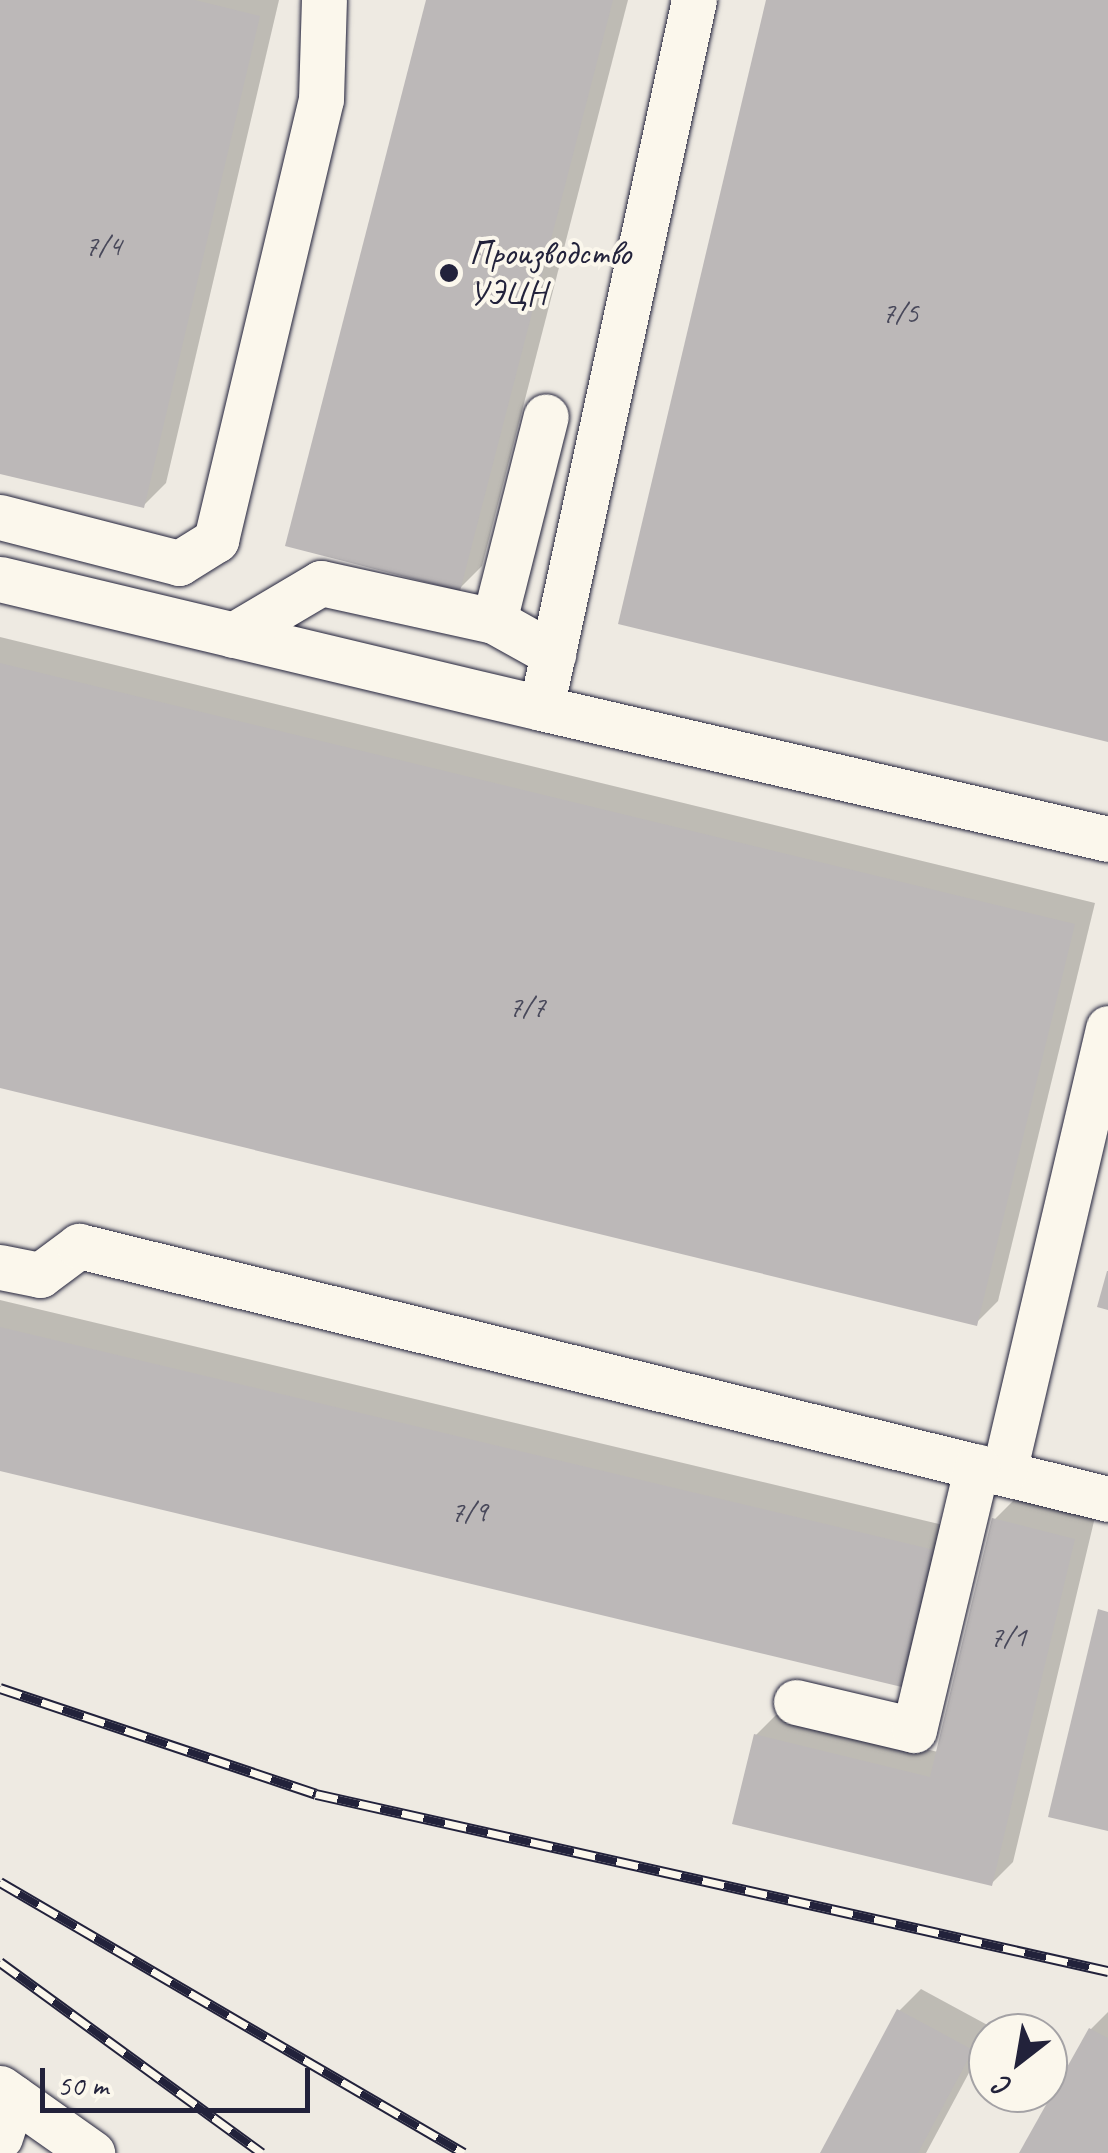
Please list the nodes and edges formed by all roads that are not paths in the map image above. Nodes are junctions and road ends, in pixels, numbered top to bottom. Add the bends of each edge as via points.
1 (324, 0) edge
2 (694, 0) edge
3 (546, 416) dead end
4 (0, 516) edge
5 (0, 579) edge
6 (494, 621) junction
7 (233, 634) junction
8 (553, 654) junction
9 (541, 708) junction
10 (1108, 839) edge
11 (1108, 1028) edge
12 (0, 1267) edge
13 (990, 1469) junction
14 (1108, 1499) edge
15 (796, 1702) dead end
16 (3, 2108) edge
17 (92, 2153) edge

1 - 4 street via 321,99 216,540 179,563
2 - 8 street
3 - 6 street
5 - 7 street
6 - 7 street via 321,583
6 - 8 street
7 - 9 street
8 - 9 street
9 - 10 street
11 - 13 street
12 - 13 street via 40,1275 79,1246
13 - 14 street
13 - 15 street via 914,1730
16 - 17 street

